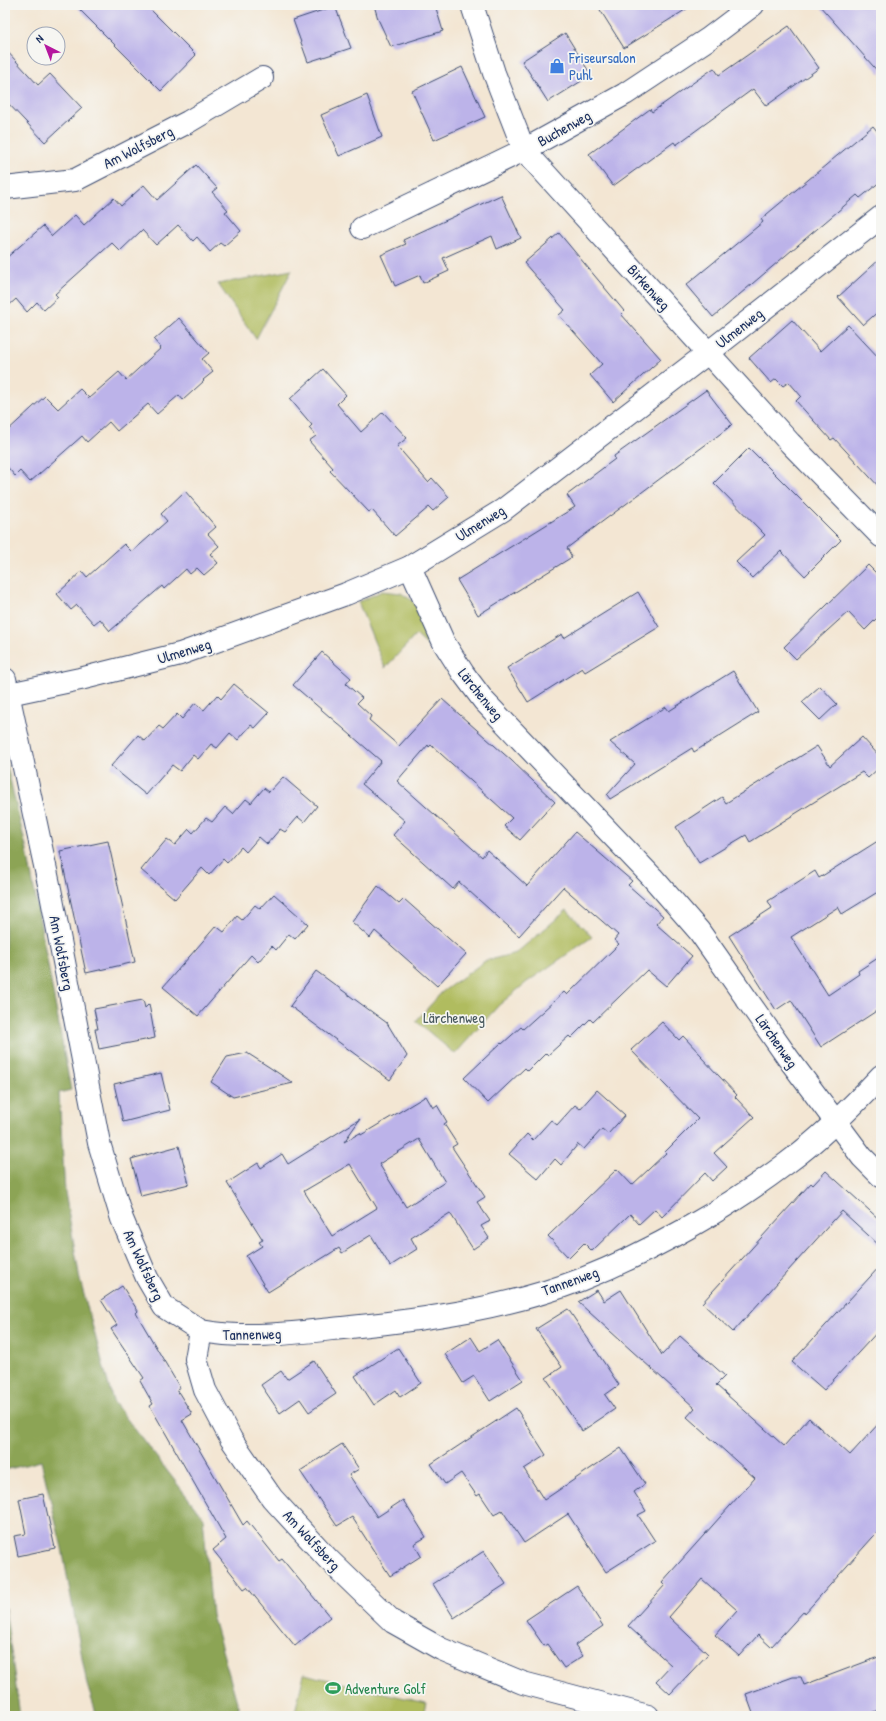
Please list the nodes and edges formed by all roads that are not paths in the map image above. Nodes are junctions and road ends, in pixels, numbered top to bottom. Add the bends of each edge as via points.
1 (472, 5) edge
2 (753, 5) edge
3 (262, 78) dead end
4 (524, 150) junction
5 (5, 188) edge
6 (881, 217) edge
7 (362, 228) dead end
8 (709, 352) junction
9 (881, 536) edge
10 (410, 567) junction
11 (7, 686) edge
12 (881, 1076) edge
13 (836, 1122) junction
14 (881, 1176) edge
15 (201, 1332) junction
16 (648, 1716) edge

1 - 4 street, Birkenweg via 494,73
2 - 4 street, Buchenweg via 708,39 625,94
3 - 5 street, Am Wolfsberg via 188,122 75,180
4 - 7 street, Buchenweg
4 - 8 street, Birkenweg
6 - 8 street, Ulmenweg
8 - 9 street, Birkenweg via 790,443
8 - 10 street, Ulmenweg via 503,510
10 - 11 street, Ulmenweg via 346,594 180,654 80,679
10 - 13 street, Lärchenweg via 444,643 484,701 652,877 699,931
11 - 15 street, Am Wolfsberg via 50,889 99,1143 122,1219 147,1278 164,1307
12 - 13 street, Tannenweg
13 - 14 street, Lärchenweg via 862,1157
13 - 15 street, Tannenweg via 787,1163 690,1226 634,1256 579,1280 519,1299 412,1321 292,1333 221,1335
15 - 16 street, Am Wolfsberg via 196,1359 205,1390 231,1439 272,1498 328,1559 393,1622 441,1649 523,1683

